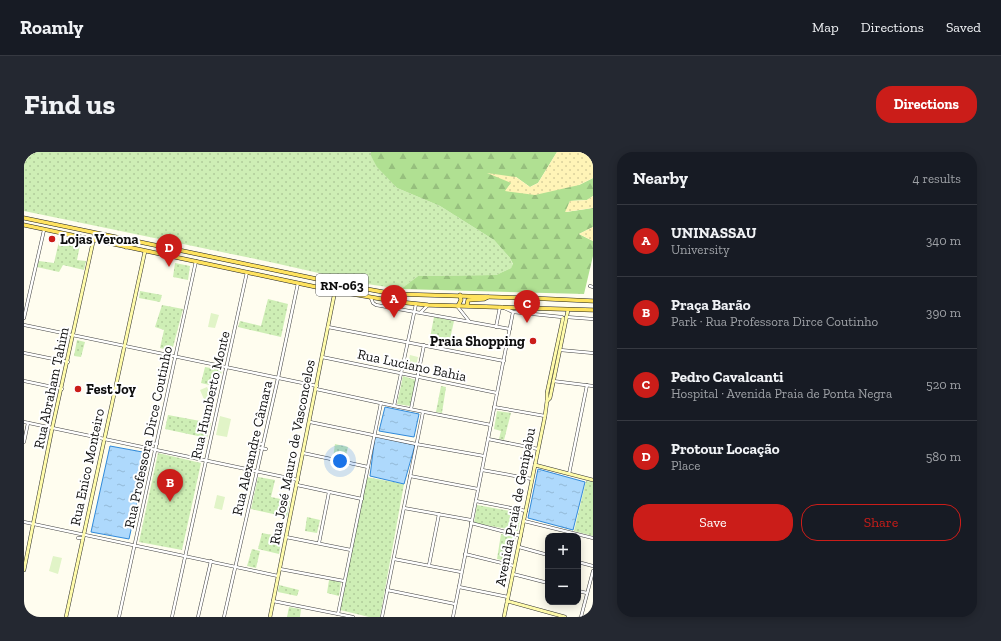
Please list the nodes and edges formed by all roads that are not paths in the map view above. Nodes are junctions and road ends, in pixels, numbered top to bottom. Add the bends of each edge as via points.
1 (24, 218) edge
2 (24, 225) edge
3 (44, 230) junction
4 (96, 233) junction
5 (94, 240) junction
6 (149, 244) junction
7 (126, 247) junction
8 (145, 251) junction
9 (196, 261) junction
10 (247, 272) junction
11 (298, 282) junction
12 (335, 291) junction
13 (460, 296) junction
14 (489, 297) junction
15 (371, 298) junction
16 (593, 301) edge
17 (416, 304) junction
18 (428, 305) junction
19 (468, 305) junction
20 (457, 306) junction
21 (501, 307) junction
22 (568, 310) junction
23 (593, 310) edge
24 (414, 311) junction
25 (420, 312) junction
26 (513, 312) junction
27 (565, 317) junction
28 (24, 318) edge
29 (593, 319) edge
30 (469, 322) junction
31 (24, 325) edge
32 (328, 326) junction
33 (496, 326) junction
34 (510, 330) junction
35 (74, 335) junction
36 (408, 342) junction
37 (124, 345) junction
38 (424, 345) junction
39 (560, 350) junction
40 (24, 353) edge
41 (593, 353) edge
42 (175, 356) junction
43 (322, 357) junction
44 (504, 361) junction
45 (68, 362) junction
46 (226, 366) junction
47 (402, 374) junction
48 (418, 377) junction
49 (278, 378) junction
50 (24, 381) edge
51 (553, 381) junction
52 (587, 385) junction
53 (593, 386) edge
54 (316, 387) junction
55 (62, 389) junction
56 (497, 393) junction
57 (547, 401) junction
58 (381, 403) junction
59 (394, 406) junction
60 (494, 407) junction
61 (411, 410) junction
62 (423, 412) junction
63 (544, 416) junction
64 (24, 422) edge
65 (310, 422) junction
66 (28, 423) junction
67 (491, 425) junction
68 (52, 429) junction
69 (374, 435) junction
70 (301, 438) dead end
71 (488, 439) junction
72 (104, 440) junction
73 (306, 440) junction
74 (24, 442) edge
75 (152, 443) dead end
76 (257, 443) dead end
77 (157, 444) junction
78 (262, 444) junction
79 (416, 444) junction
80 (300, 445) dead end
81 (305, 446) junction
82 (256, 447) dead end
83 (261, 448) junction
84 (266, 449) dead end
85 (538, 449) junction
86 (155, 451) junction
87 (303, 453) junction
88 (484, 456) junction
89 (205, 461) junction
90 (535, 465) junction
91 (368, 467) junction
92 (482, 470) junction
93 (256, 472) junction
94 (568, 474) junction
95 (410, 476) junction
96 (532, 479) junction
97 (298, 480) junction
98 (593, 480) edge
99 (297, 485) junction
100 (478, 489) junction
101 (330, 492) junction
102 (362, 498) junction
103 (476, 501) junction
104 (404, 508) junction
105 (526, 510) junction
106 (439, 514) junction
107 (524, 521) junction
108 (24, 522) edge
109 (471, 522) junction
110 (33, 524) junction
111 (84, 536) junction
112 (521, 536) junction
113 (286, 537) junction
114 (78, 538) dead end
115 (593, 538) edge
116 (319, 543) junction
117 (134, 544) junction
118 (519, 547) junction
119 (351, 550) junction
120 (465, 554) junction
121 (545, 554) edge
122 (185, 556) junction
123 (394, 558) junction
124 (211, 561) junction
125 (581, 563) edge
126 (429, 565) junction
127 (235, 566) junction
128 (514, 566) junction
129 (593, 566) edge
130 (280, 569) junction
131 (24, 570) edge
132 (593, 571) edge
133 (461, 572) junction
134 (513, 574) junction
135 (278, 576) junction
136 (344, 581) junction
137 (545, 582) edge
138 (459, 587) junction
139 (387, 590) junction
140 (581, 592) edge
141 (587, 593) junction
142 (508, 597) junction
143 (274, 601) junction
144 (507, 601) junction
145 (455, 604) junction
146 (338, 614) junction
147 (66, 617) edge
148 (119, 617) edge
149 (172, 617) edge
150 (198, 617) edge
151 (224, 617) edge
152 (270, 617) edge
153 (353, 617) edge
154 (382, 617) edge
155 (452, 617) edge
156 (504, 617) edge
157 (565, 617) edge
158 (581, 617) edge

1 - 4 main road, RN-063
2 - 3 main road, RN-063
3 - 5 main road, RN-063
3 - 28 street
4 - 5 street, Rua Abraham Tahim
4 - 6 main road, RN-063
5 - 7 main road, RN-063
5 - 35 street, Rua Abraham Tahim
6 - 7 main road via 129,243
6 - 13 main road, RN-063 via 377,291
7 - 8 main road, RN-063
8 - 9 main road, RN-063
8 - 37 street, Rua Enico Monteiro
9 - 10 main road, RN-063
9 - 42 street, Rua Professora Dirce Coutinho
10 - 11 main road, RN-063
10 - 46 street, Rua Humberto Monte
11 - 12 main road, RN-063
11 - 49 street, Rua Alexandre Câmara
12 - 15 main road, RN-063
12 - 32 street, Rua José Mauro de Vasconcelos
13 - 14 main road, RN-063
13 - 20 main road via 461,300
14 - 16 main road, RN-063
14 - 19 main road via 468,300
15 - 17 main road, RN-063
15 - 24 street via 376,305
17 - 18 main road, RN-063
17 - 24 street
18 - 20 main road, RN-063
18 - 25 street
19 - 20 main road, RN-063
19 - 21 main road, RN-063
20 - 30 street
21 - 22 main road, RN-063
21 - 26 street
21 - 33 street
22 - 23 main road, RN-063
22 - 27 street, Avenida Praia de Genipabu
24 - 25 street
24 - 36 street
25 - 30 street
26 - 27 street
26 - 34 street
27 - 29 street
27 - 39 street, Avenida Praia de Genipabu
27 - 57 street, Avenida Praia de Genipabu
30 - 33 street
31 - 35 street
32 - 36 street
32 - 43 street, Rua José Mauro de Vasconcelos
33 - 34 street
34 - 44 street
35 - 37 street
35 - 45 street, Rua Abraham Tahim
36 - 38 street
36 - 47 street
37 - 42 street
37 - 72 street, Rua Enico Monteiro
38 - 44 street
38 - 48 street
39 - 41 street
39 - 51 street, Avenida Praia de Genipabu
40 - 45 street
42 - 46 street
42 - 77 street, Rua Professora Dirce Coutinho
43 - 47 street, Rua Luciano Bahia
43 - 54 street, Rua José Mauro de Vasconcelos
44 - 56 street
45 - 55 street, Rua Abraham Tahim
46 - 49 street
46 - 89 street, Rua Humberto Monte
47 - 48 street, Rua Luciano Bahia
47 - 59 street
48 - 56 street, Rua Luciano Bahia
48 - 61 street
49 - 54 street
49 - 78 street, Rua Alexandre Câmara
50 - 55 street
51 - 52 street
51 - 57 street, Avenida Praia de Genipabu via 550,398
52 - 53 street
52 - 94 street
54 - 58 street
54 - 65 street, Rua José Mauro de Vasconcelos
55 - 68 street, Rua Abraham Tahim
56 - 60 street
57 - 63 street, Avenida Praia de Genipabu
58 - 59 street
58 - 69 street
59 - 61 street
60 - 63 street
60 - 67 street
61 - 62 street
62 - 67 street
62 - 79 street
63 - 85 street, Avenida Praia de Genipabu
64 - 66 street
65 - 69 street
65 - 73 street, Rua José Mauro de Vasconcelos
66 - 68 street
66 - 74 street
67 - 71 street
68 - 72 street
68 - 110 street, Rua Abraham Tahim
69 - 79 street
69 - 91 street
70 - 73 street
71 - 85 street
71 - 88 street
72 - 86 street
72 - 111 street, Rua Enico Monteiro
73 - 81 street, Rua José Mauro de Vasconcelos
75 - 77 street
76 - 78 street
77 - 86 street, Rua Professora Dirce Coutinho
78 - 83 street, Rua Alexandre Câmara
79 - 88 street
79 - 95 street
80 - 81 street
81 - 87 street, Rua José Mauro de Vasconcelos
82 - 83 street
83 - 84 street
83 - 93 street, Rua Alexandre Câmara
85 - 90 street, Avenida Praia de Genipabu
86 - 89 street
86 - 117 street, Rua Professora Dirce Coutinho
87 - 91 street
87 - 97 street, Rua José Mauro de Vasconcelos
88 - 92 street
89 - 93 street
89 - 122 street, Rua Humberto Monte
90 - 94 street
90 - 96 street, Avenida Praia de Genipabu
91 - 102 street
92 - 96 street
92 - 100 street
93 - 97 street
93 - 127 street, Rua Alexandre Câmara
94 - 98 street
95 - 100 street
95 - 104 street
96 - 105 street, Avenida Praia de Genipabu
97 - 99 street, Rua José Mauro de Vasconcelos
99 - 101 street
99 - 113 street, Rua José Mauro de Vasconcelos
100 - 103 street
101 - 102 street
101 - 116 street
102 - 119 street
103 - 105 street
103 - 109 street
104 - 106 street
104 - 123 street
105 - 107 street, Avenida Praia de Genipabu
106 - 109 street
106 - 126 street
107 - 112 street, Avenida Praia de Genipabu
107 - 115 street
108 - 110 street
109 - 112 street
109 - 120 street
110 - 111 street
110 - 131 street, Rua Abraham Tahim via 29,556
111 - 114 street
111 - 117 street
111 - 147 street, Rua Enico Monteiro
112 - 118 street, Avenida Praia de Genipabu
113 - 116 street
113 - 130 street, Rua José Mauro de Vasconcelos
116 - 119 street
117 - 122 street
117 - 148 street, Rua Professora Dirce Coutinho
118 - 121 street
118 - 128 street, Avenida Praia de Genipabu
119 - 136 street
120 - 128 street
120 - 133 street
122 - 124 street
122 - 149 street, Rua Humberto Monte
123 - 126 street
123 - 139 street
124 - 127 street
124 - 150 street
125 - 129 street
126 - 133 street
127 - 135 street
127 - 151 street, Rua Alexandre Câmara
128 - 134 street, Avenida Praia de Genipabu
130 - 135 street, Rua José Mauro de Vasconcelos
130 - 136 street
132 - 141 street
133 - 138 street
134 - 137 street
134 - 142 street, Avenida Praia de Genipabu
135 - 143 street, Rua José Mauro de Vasconcelos
136 - 146 street
138 - 142 street
138 - 145 street
139 - 145 street
139 - 154 street
140 - 141 street
141 - 158 street
142 - 144 street, Avenida Praia de Genipabu
143 - 146 street
143 - 152 street, Rua José Mauro de Vasconcelos
144 - 156 street, Avenida Praia de Genipabu
144 - 157 street
145 - 155 street
146 - 153 street

